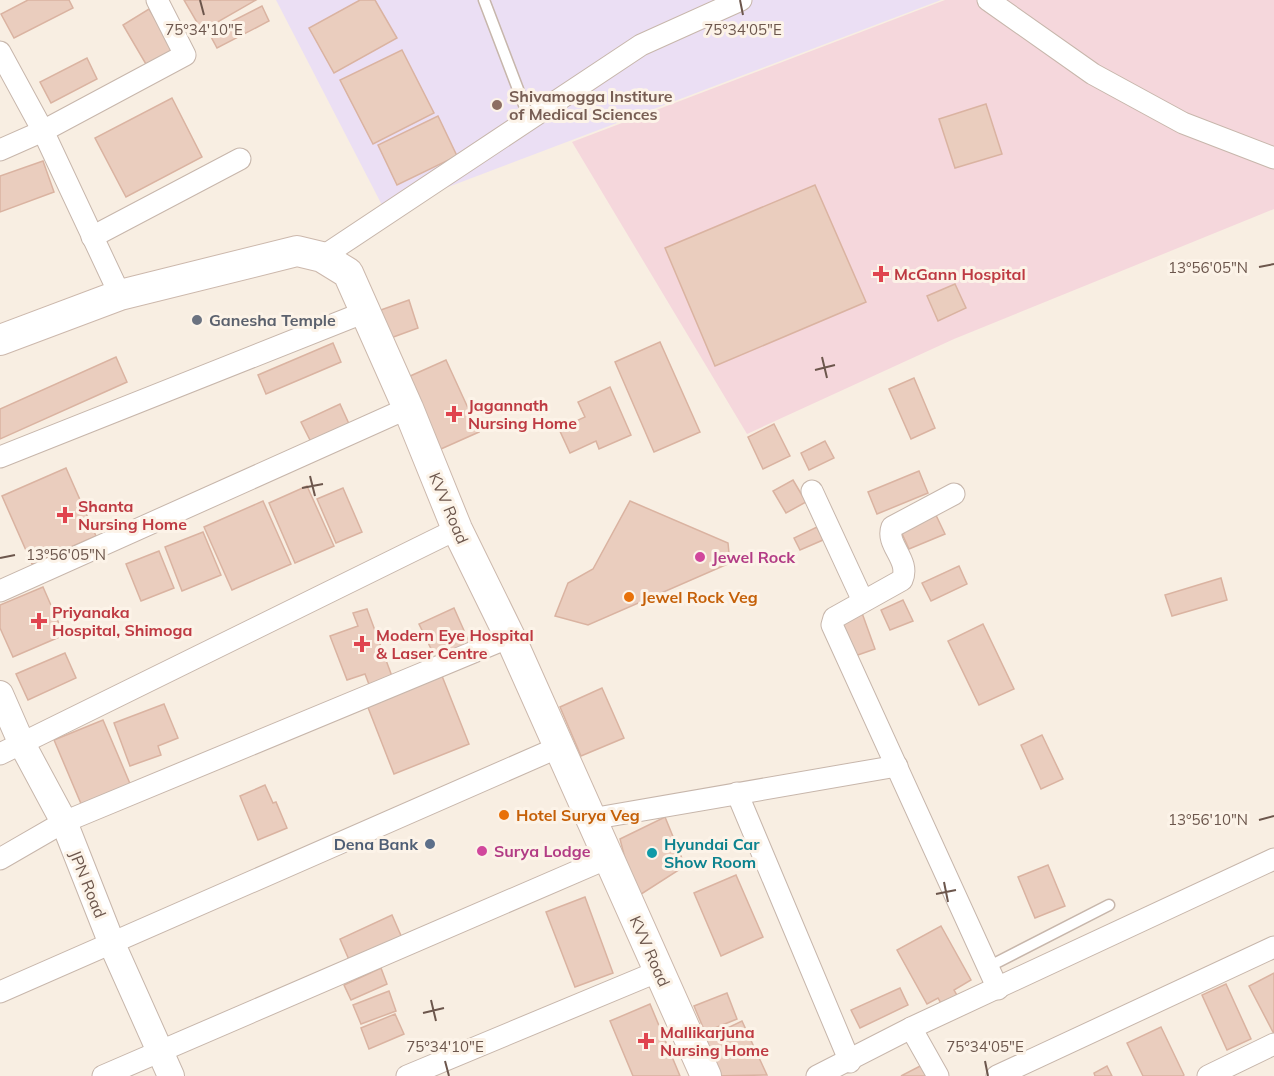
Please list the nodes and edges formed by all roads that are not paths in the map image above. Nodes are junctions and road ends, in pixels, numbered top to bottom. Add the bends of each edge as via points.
1 (157, 0) edge
2 (484, 0) edge
3 (741, 0) edge
4 (988, 0) edge
5 (0, 52) edge
6 (529, 118) junction
7 (43, 131) junction
8 (0, 150) edge
9 (1274, 158) edge
10 (240, 159) dead end
11 (92, 237) junction
12 (322, 257) junction
13 (120, 295) junction
14 (364, 312) junction
15 (1, 338) edge
16 (408, 408) junction
17 (0, 457) edge
18 (812, 490) dead end
19 (954, 494) dead end
20 (457, 528) junction
21 (0, 591) edge
22 (863, 601) junction
23 (510, 638) junction
24 (0, 694) edge
25 (559, 747) junction
26 (10, 748) edge
27 (897, 766) junction
28 (737, 794) junction
29 (591, 819) junction
30 (64, 822) junction
31 (608, 858) junction
32 (0, 859) edge
33 (1274, 860) edge
34 (1109, 905) dead end
35 (112, 944) junction
36 (1274, 947) edge
37 (988, 967) junction
38 (659, 971) junction
39 (998, 989) junction
40 (0, 992) edge
41 (911, 1028) junction
42 (1274, 1044) edge
43 (160, 1051) junction
44 (850, 1062) junction
45 (103, 1076) edge
46 (171, 1076) edge
47 (407, 1076) edge
48 (706, 1076) edge
49 (818, 1076) edge
50 (938, 1076) edge
51 (997, 1076) edge
52 (1208, 1076) edge

1 - 7 street via 185,55
2 - 6 lane
3 - 6 street via 641,45
4 - 9 street via 1092,74 1183,123
5 - 7 street
6 - 12 street
7 - 8 street
7 - 11 street
10 - 11 street
11 - 13 street
12 - 13 main road, KVV Road via 297,251
12 - 14 main road, KVV Road via 348,273
13 - 15 main road, KVV Road
14 - 16 main road, KVV Road
14 - 17 street
16 - 20 main road, KVV Road
16 - 21 street
18 - 22 street
19 - 22 street via 892,527 890,535 904,564 902,580
20 - 23 main road, KVV Road
20 - 26 street
22 - 27 street via 834,618 833,631
23 - 25 main road, KVV Road
23 - 30 street
24 - 26 street, JPN Road
25 - 29 main road, KVV Road
25 - 35 street
26 - 30 street, JPN Road
27 - 28 street
27 - 37 street
28 - 29 street
28 - 44 street
29 - 31 main road, KVV Road
30 - 32 street
30 - 35 street, JPN Road
31 - 38 main road, KVV Road
31 - 43 street
33 - 39 street
34 - 37 lane
35 - 40 street
35 - 43 street, JPN Road
36 - 51 street
37 - 39 street
38 - 47 street
38 - 48 main road, KVV Road
39 - 41 street
41 - 44 street
41 - 50 street
42 - 52 street
43 - 45 street
43 - 46 street, JPN Road
44 - 49 street

